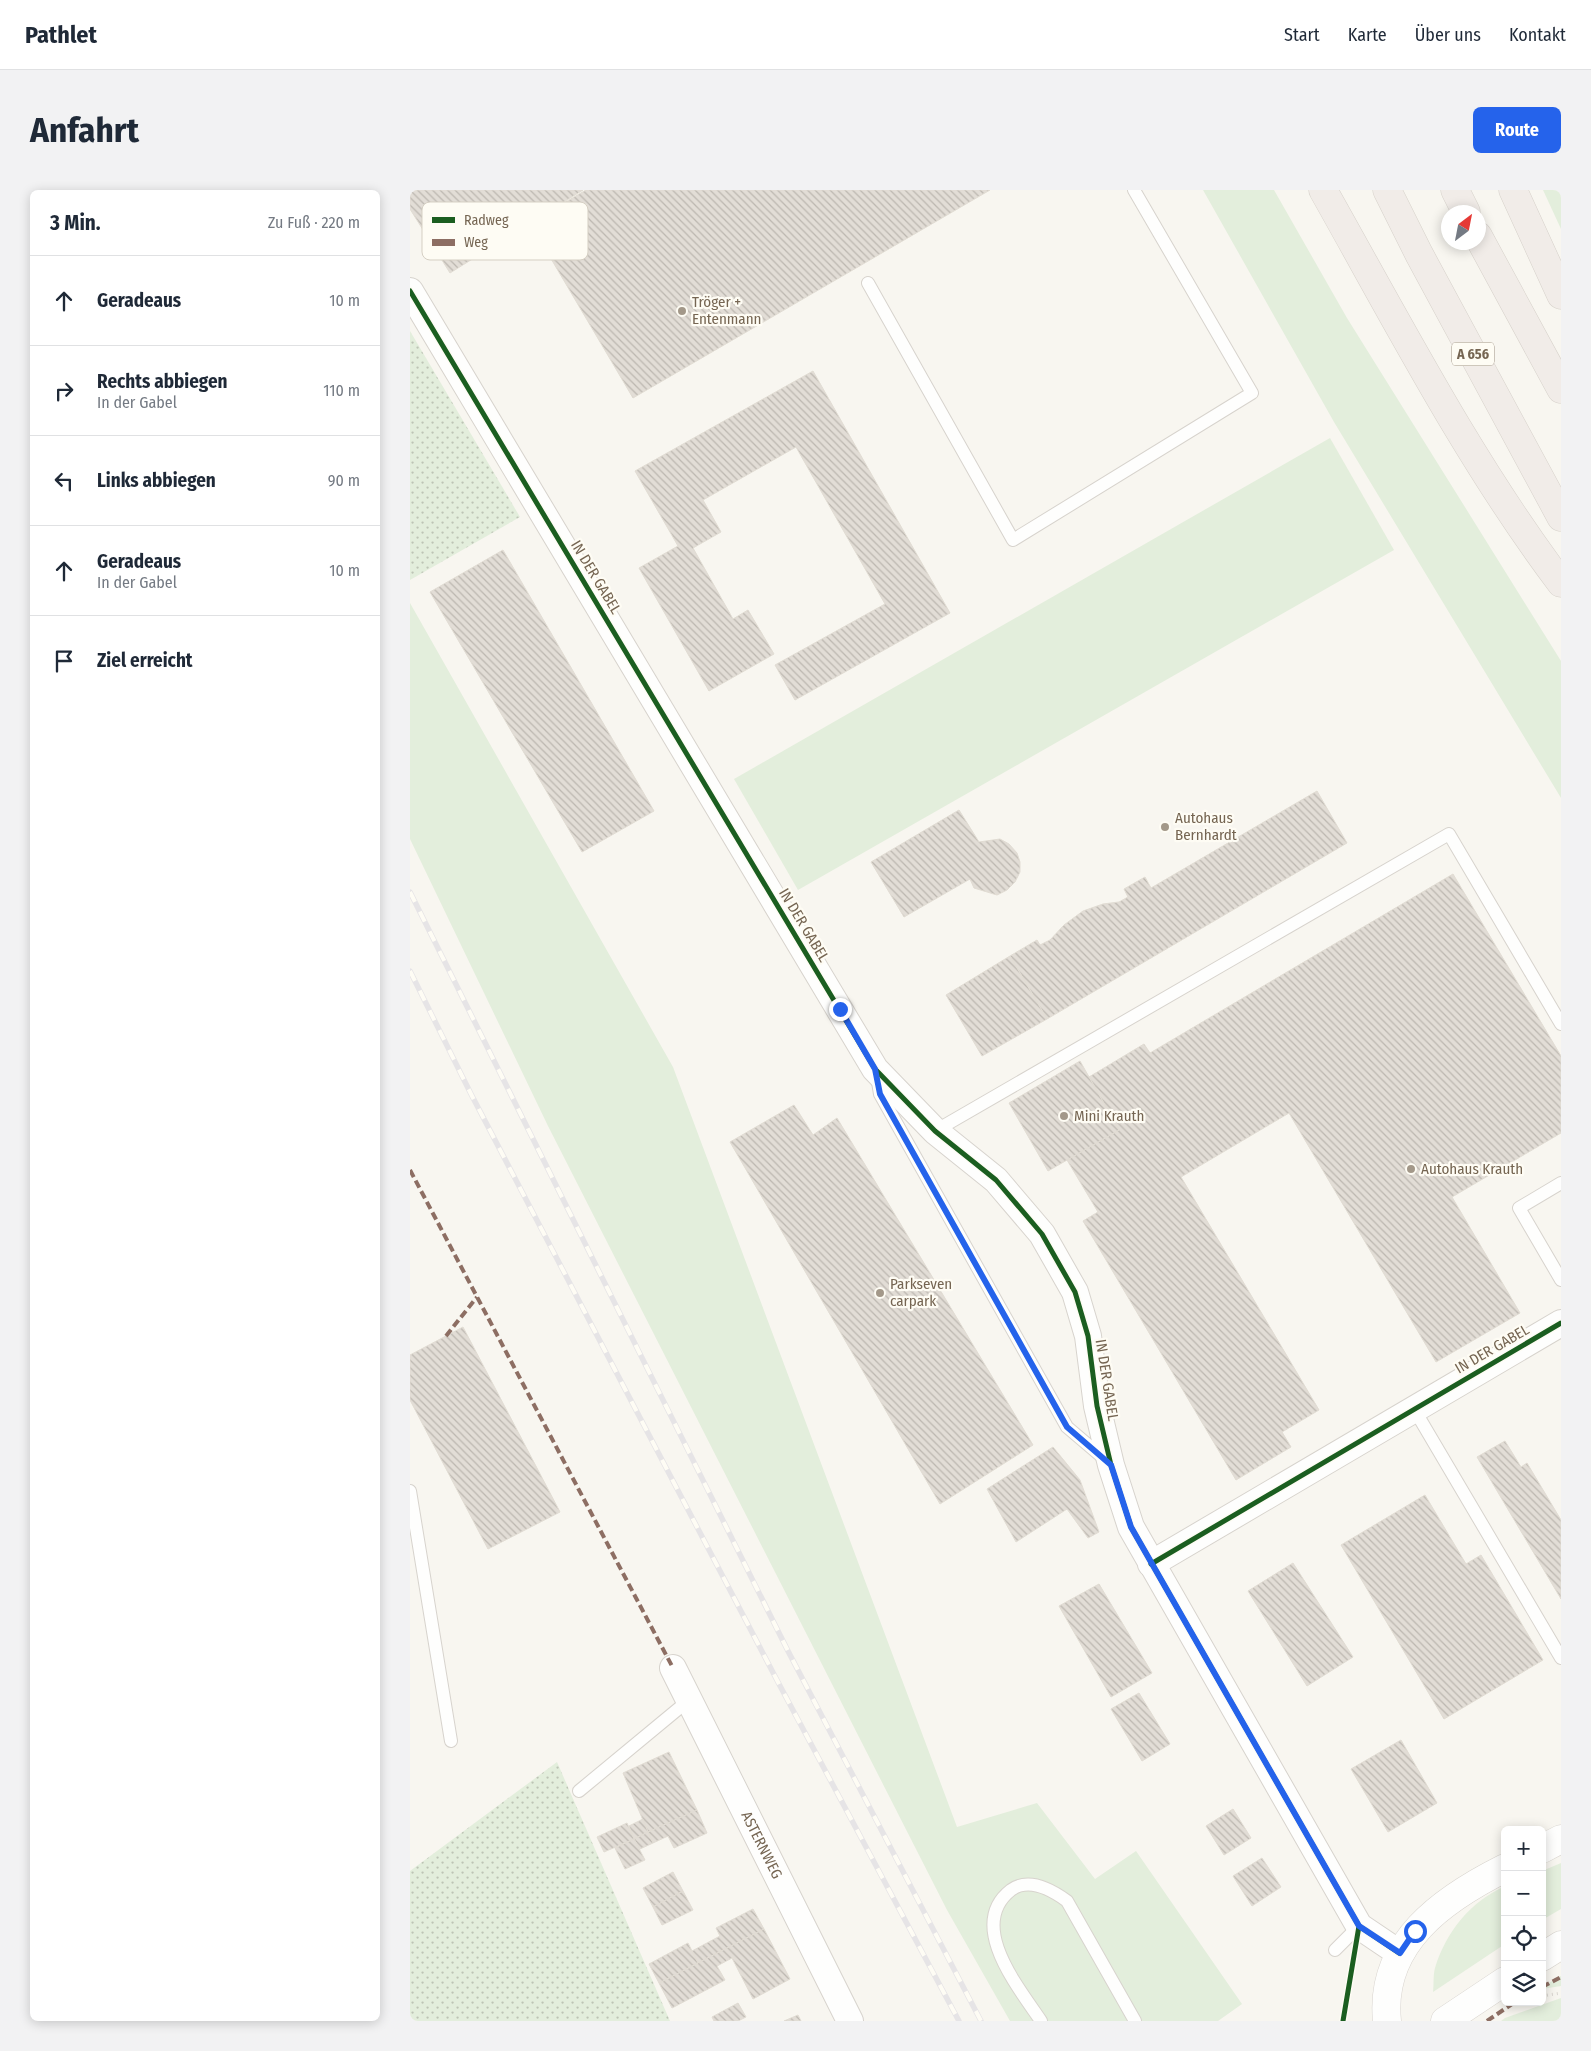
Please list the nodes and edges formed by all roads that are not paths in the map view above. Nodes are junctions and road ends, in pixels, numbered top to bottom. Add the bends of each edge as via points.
1 (1134, 190) edge
2 (1323, 190) edge
3 (1387, 190) edge
4 (1455, 190) edge
5 (1513, 190) edge
6 (1462, 205) edge
7 (1486, 250) edge
8 (868, 283) dead end
9 (410, 291) edge
10 (1561, 295) edge
11 (1561, 389) edge
12 (1561, 517) edge
13 (1561, 583) edge
14 (1561, 1024) edge
15 (875, 1069) junction
16 (935, 1131) junction
17 (1561, 1182) edge
18 (1561, 1280) edge
19 (1561, 1323) edge
20 (1414, 1410) junction
21 (1111, 1465) junction
22 (410, 1491) edge
23 (1151, 1564) junction
24 (1561, 1658) edge
25 (673, 1668) dead end
26 (689, 1700) junction
27 (451, 1741) dead end
28 (579, 1791) dead end
29 (1561, 1839) edge
30 (1546, 1847) edge
31 (1501, 1870) edge
32 (1359, 1926) junction
33 (1561, 1945) edge
34 (1335, 1950) dead end
35 (1400, 1953) junction
36 (1546, 1954) edge
37 (1501, 1985) edge
38 (1449, 2018) edge
39 (850, 2021) edge
40 (1040, 2021) edge
41 (1135, 2021) edge
42 (1387, 2021) edge

1 - 8 lane via 1252,393 1013,540
2 - 13 highway via 1444,406 1530,542
3 - 12 highway, A 656
4 - 6 highway
5 - 10 highway
7 - 11 highway
9 - 15 street, IN DER GABEL
14 - 16 lane via 1449,834
15 - 16 street, IN DER GABEL
15 - 21 lane via 880,1094 1067,1427
16 - 21 street, IN DER GABEL via 996,1180 1042,1234 1074,1292 1088,1336 1097,1406
17 - 18 lane via 1519,1208
19 - 20 street, IN DER GABEL
20 - 23 street, IN DER GABEL
20 - 24 lane
21 - 23 street, IN DER GABEL via 1131,1527
22 - 27 lane
23 - 32 street, IN DER GABEL
25 - 26 street, ASTERNWEG
26 - 28 lane
26 - 39 street, ASTERNWEG
29 - 30 main road
31 - 35 main road via 1458,1893 1415,1931
32 - 34 lane
32 - 35 street, IN DER GABEL
33 - 36 main road
35 - 42 main road via 1389,1980
37 - 38 main road
40 - 41 lane via 1001,1959 994,1934 997,1907 1003,1897 1014,1888 1028,1885 1041,1886 1067,1901

